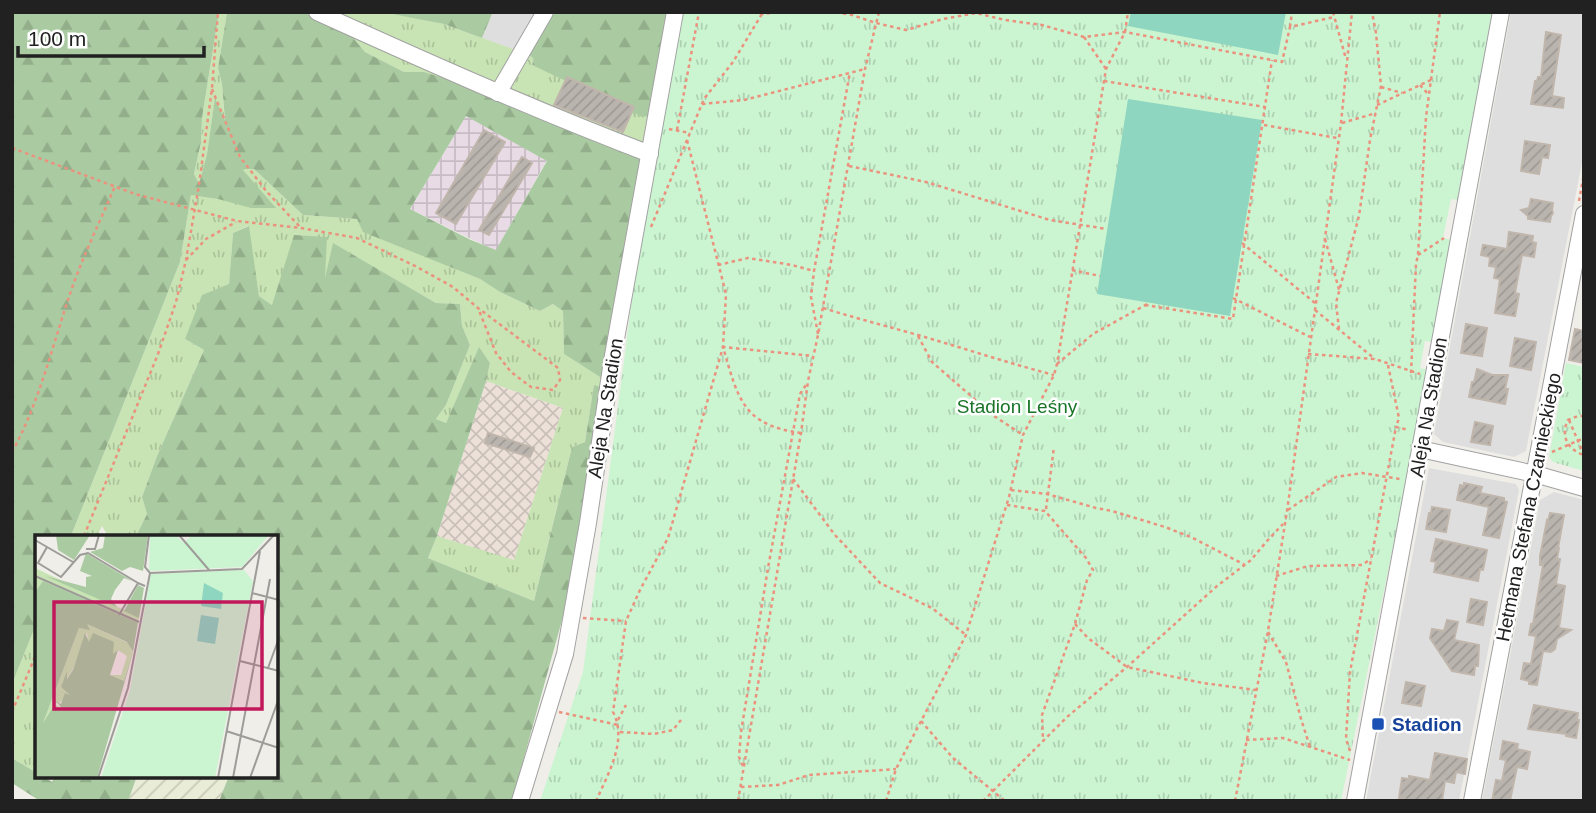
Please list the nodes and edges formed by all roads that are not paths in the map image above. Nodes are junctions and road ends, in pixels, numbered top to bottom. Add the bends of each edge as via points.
1 (317, 12) edge
2 (545, 12) edge
3 (675, 12) edge
4 (1501, 12) edge
5 (498, 93) junction
6 (650, 154) junction
7 (1580, 211) edge
8 (1421, 442) junction
9 (1535, 474) junction
10 (1584, 488) edge
11 (520, 801) edge
12 (1355, 801) edge
13 (1472, 801) edge

1 - 5 street
2 - 5 street
3 - 6 street, Aleja Na Stadion
4 - 8 street, Aleja Na Stadion
5 - 6 street
6 - 11 street, Aleja Na Stadion via 565,654
7 - 9 street, Hetmana Stefana Czarnieckiego
8 - 9 street
8 - 12 street, Aleja Na Stadion
9 - 10 street
9 - 13 street, Hetmana Stefana Czarnieckiego

